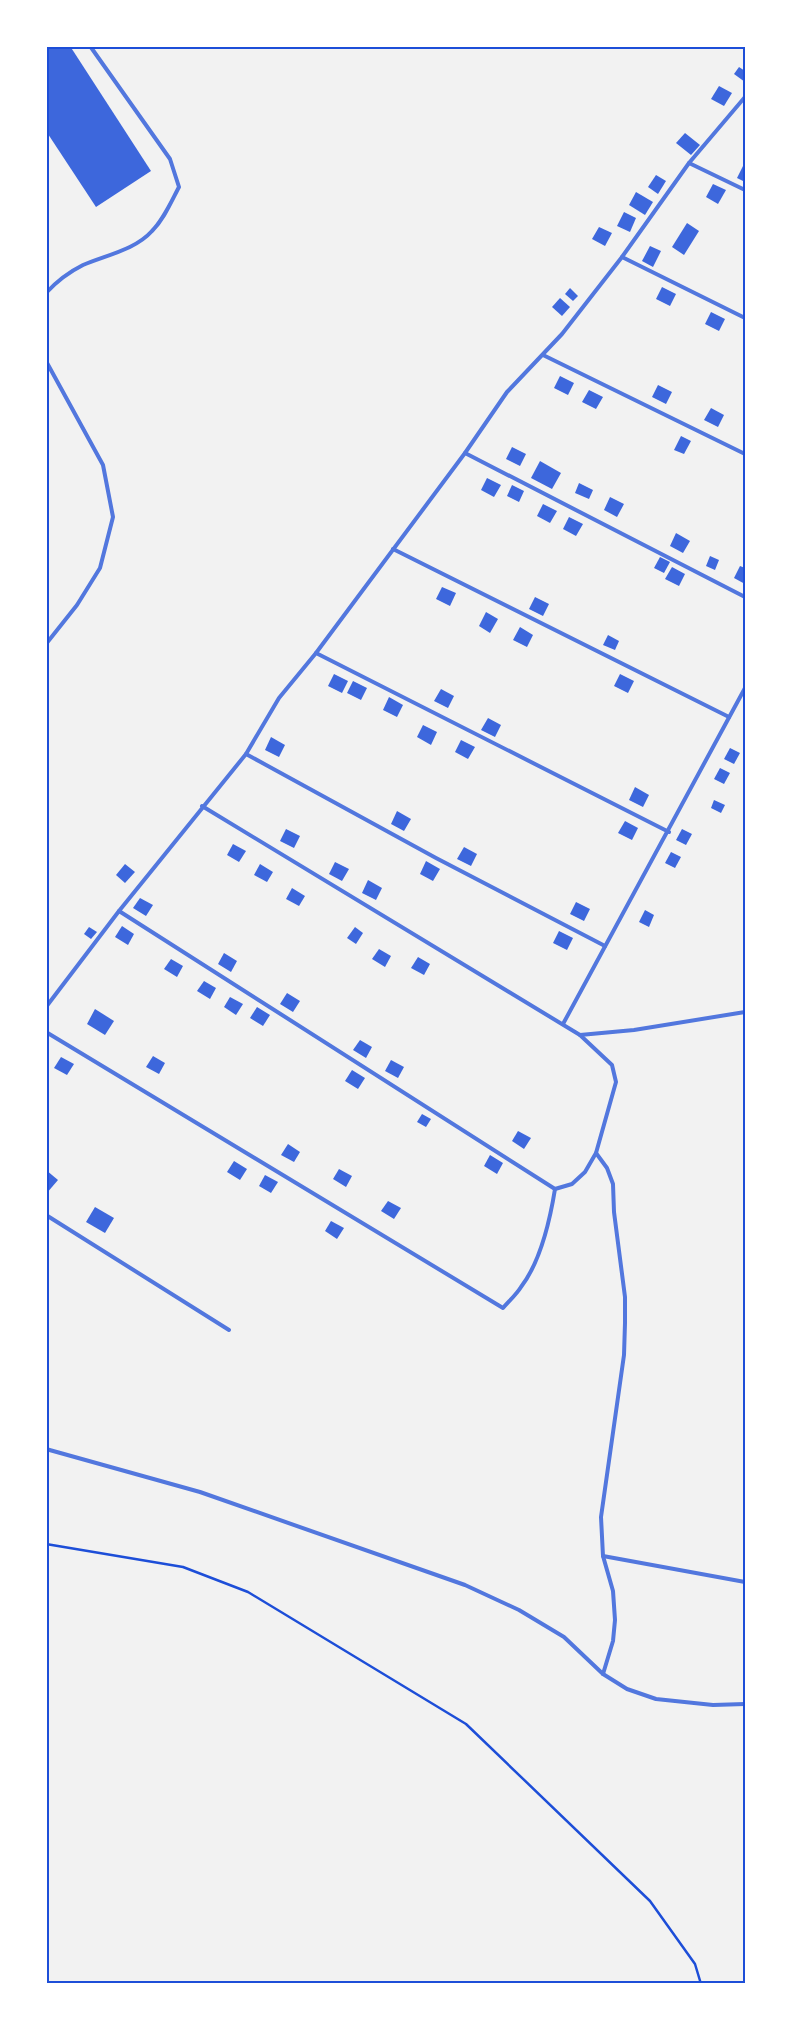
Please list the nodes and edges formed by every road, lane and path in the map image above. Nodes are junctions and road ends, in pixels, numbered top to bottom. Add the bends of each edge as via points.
1 (90, 46) edge
2 (745, 97) edge
3 (689, 163) junction
4 (745, 190) edge
5 (622, 256) junction
6 (46, 293) edge
7 (745, 318) edge
8 (543, 355) junction
9 (46, 361) edge
10 (465, 453) junction
11 (745, 454) edge
12 (393, 549) junction
13 (745, 597) edge
14 (46, 644) edge
15 (316, 653) junction
16 (745, 688) edge
17 (729, 717) junction
18 (246, 754) junction
19 (202, 806) junction
20 (669, 832) junction
21 (119, 911) junction
22 (605, 946) junction
23 (46, 1007) edge
24 (745, 1012) edge
25 (563, 1024) junction
26 (46, 1032) edge
27 (580, 1035) junction
28 (596, 1152) junction
29 (555, 1189) junction
30 (46, 1215) edge
31 (229, 1330) dead end
32 (46, 1449) edge
33 (46, 1544) edge
34 (603, 1556) junction
35 (745, 1582) edge
36 (603, 1674) junction
37 (745, 1704) edge
38 (701, 1984) edge

1 - 6 lane via 170,159 179,187 152,231 131,246 82,266 56,282
2 - 3 lane
3 - 4 lane
3 - 5 lane
5 - 7 lane
5 - 8 lane
8 - 10 lane via 507,392
8 - 11 lane
9 - 14 lane via 103,465 113,517 100,568 77,605
10 - 12 lane
10 - 13 lane
12 - 15 lane
12 - 17 lane
15 - 18 lane via 279,698
15 - 20 lane
16 - 17 lane
17 - 20 lane
18 - 19 lane
18 - 22 lane
19 - 21 lane
19 - 25 lane
20 - 22 lane
21 - 23 lane
21 - 29 lane
22 - 25 lane
24 - 27 lane via 634,1030
25 - 27 lane
26 - 29 lane via 504,1308 522,1286 535,1260 550,1220
27 - 28 lane via 612,1065 616,1082
28 - 29 lane via 585,1172 572,1184
28 - 34 lane via 613,1184 625,1297 624,1355 601,1517
30 - 31 lane
32 - 36 lane via 200,1492 465,1585 519,1610 564,1637
33 - 38 path via 183,1567 248,1592 466,1724 650,1901 695,1964
34 - 35 lane
34 - 36 lane via 615,1620 613,1641
36 - 37 lane via 627,1689 656,1699 713,1705

